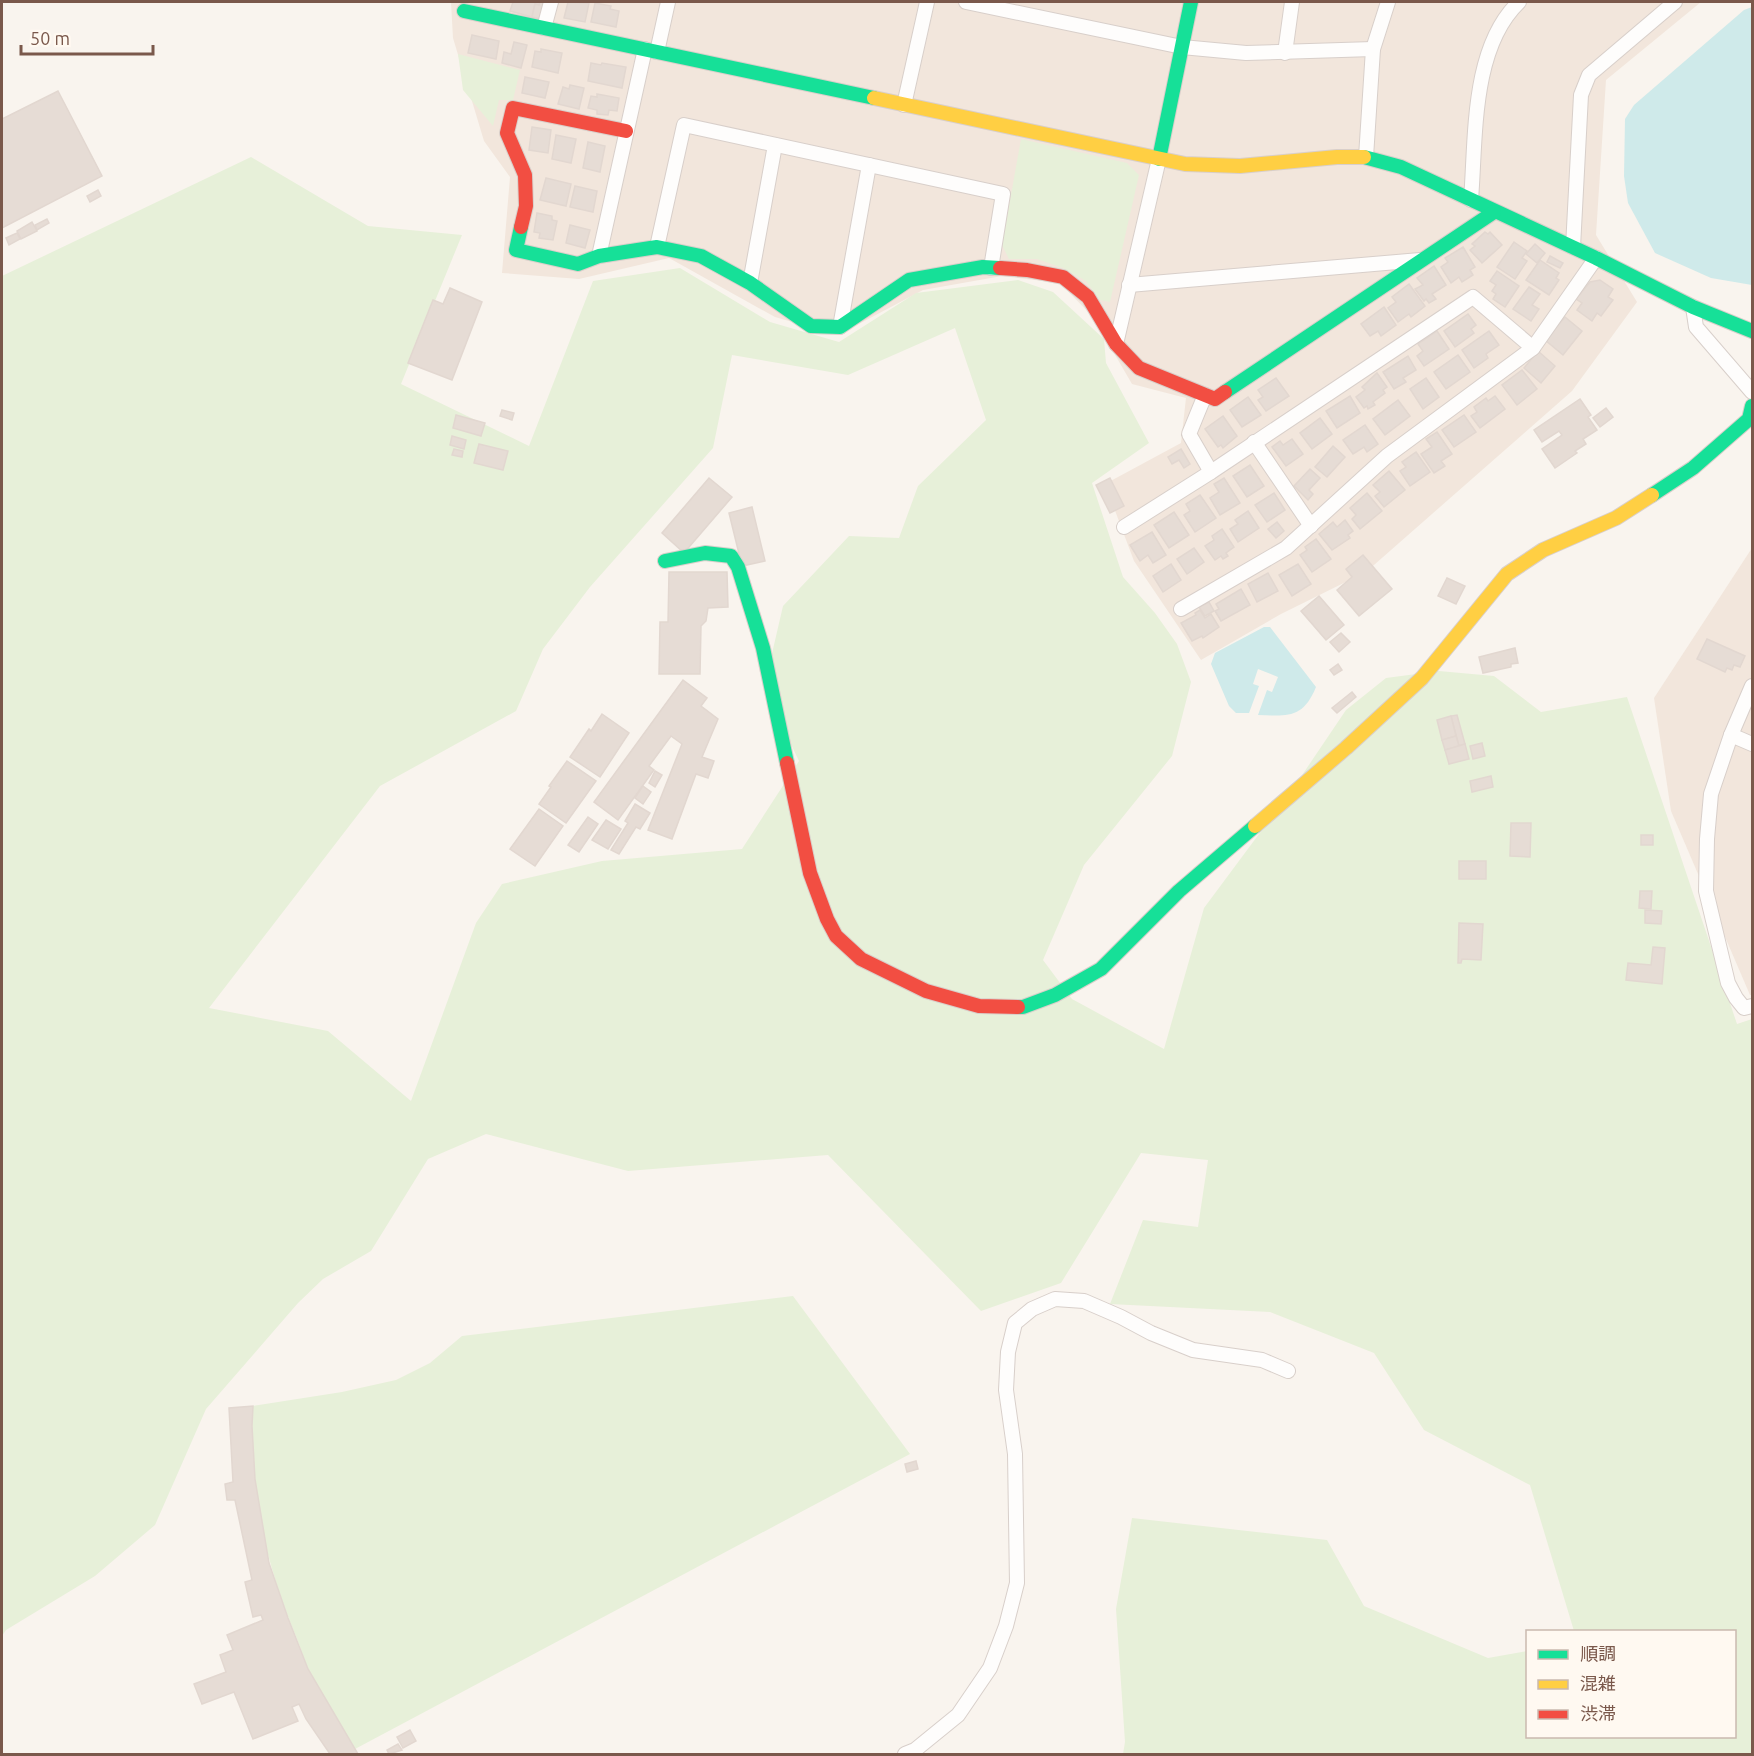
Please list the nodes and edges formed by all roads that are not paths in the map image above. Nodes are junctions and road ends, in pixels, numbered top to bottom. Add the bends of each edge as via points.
1 (550, 2) edge
2 (668, 2) edge
3 (927, 2) edge
4 (966, 2) edge
5 (1191, 2) edge
6 (1292, 2) edge
7 (1388, 2) edge
8 (1519, 2) edge
9 (1675, 2) edge
10 (464, 6) edge
11 (544, 28) junction
12 (1182, 47) junction
13 (1373, 49) junction
14 (651, 51) junction
15 (1285, 53) junction
16 (904, 105) junction
17 (626, 131) junction
18 (775, 144) junction
19 (1366, 158) junction
20 (1159, 159) junction
21 (869, 165) junction
22 (1471, 200) junction
23 (1494, 212) junction
24 (657, 247) junction
25 (1573, 247) junction
26 (599, 256) junction
27 (1596, 258) junction
28 (1423, 260) junction
29 (991, 268) junction
30 (750, 283) junction
31 (1129, 285) junction
32 (1693, 307) junction
33 (840, 327) junction
34 (1752, 332) edge
35 (1116, 344) junction
36 (1533, 348) junction
37 (1752, 392) edge
38 (1205, 395) junction
39 (1752, 406) edge
40 (1254, 442) junction
41 (1211, 472) junction
42 (1311, 526) junction
43 (1125, 527) dead end
44 (665, 561) dead end
45 (1181, 609) dead end
46 (1752, 686) edge
47 (1731, 735) junction
48 (1752, 744) edge
49 (1752, 1006) edge
50 (1288, 1371) dead end
51 (905, 1755) edge

1 - 11 street
2 - 14 street
3 - 16 street
4 - 12 street
5 - 12 street
6 - 15 street
7 - 13 street
8 - 22 street via 1509,11 1492,42 1480,82
9 - 25 street via 1589,75 1581,95
10 - 11 street
11 - 14 street
12 - 15 street
12 - 20 street
13 - 15 street
13 - 19 street
14 - 16 street
14 - 17 street
16 - 20 street
17 - 26 street
17 - 26 street via 513,108 507,133 525,175 526,206 516,250 578,264
18 - 21 street
18 - 24 street via 684,125
18 - 30 street
19 - 20 street via 1216,166
19 - 22 street via 1401,166
20 - 31 street
21 - 29 street via 1003,194
21 - 33 street
22 - 23 street
23 - 25 street
23 - 28 street
24 - 26 street
24 - 30 street via 701,256
25 - 27 street
27 - 32 street
27 - 36 street
28 - 31 street
28 - 38 street via 1215,399
29 - 33 street via 909,280
29 - 35 street via 1063,277 1088,297
30 - 33 street via 811,326
31 - 35 street
32 - 34 street
32 - 37 street via 1696,327
35 - 38 street via 1139,368
36 - 40 street via 1473,297
36 - 42 street via 1387,456
38 - 41 street via 1189,434
39 - 44 street via 1749,419 1693,468 1616,518 1543,550 1507,574 1422,678 1179,891 1101,969 1055,995 1023,1007 979,1006 926,991 861,959 836,936 810,873 763,648 738,567 731,556 705,553
40 - 41 street
40 - 42 street
41 - 43 street
42 - 45 street via 1286,548
46 - 47 street
47 - 48 street
47 - 49 street via 1711,794 1706,891 1728,983 1744,1008
50 - 51 street via 1262,1360 1193,1350 1084,1301 1055,1299 1032,1309 1015,1323 1008,1352 1006,1390 1015,1454 1017,1583 990,1668 958,1715

